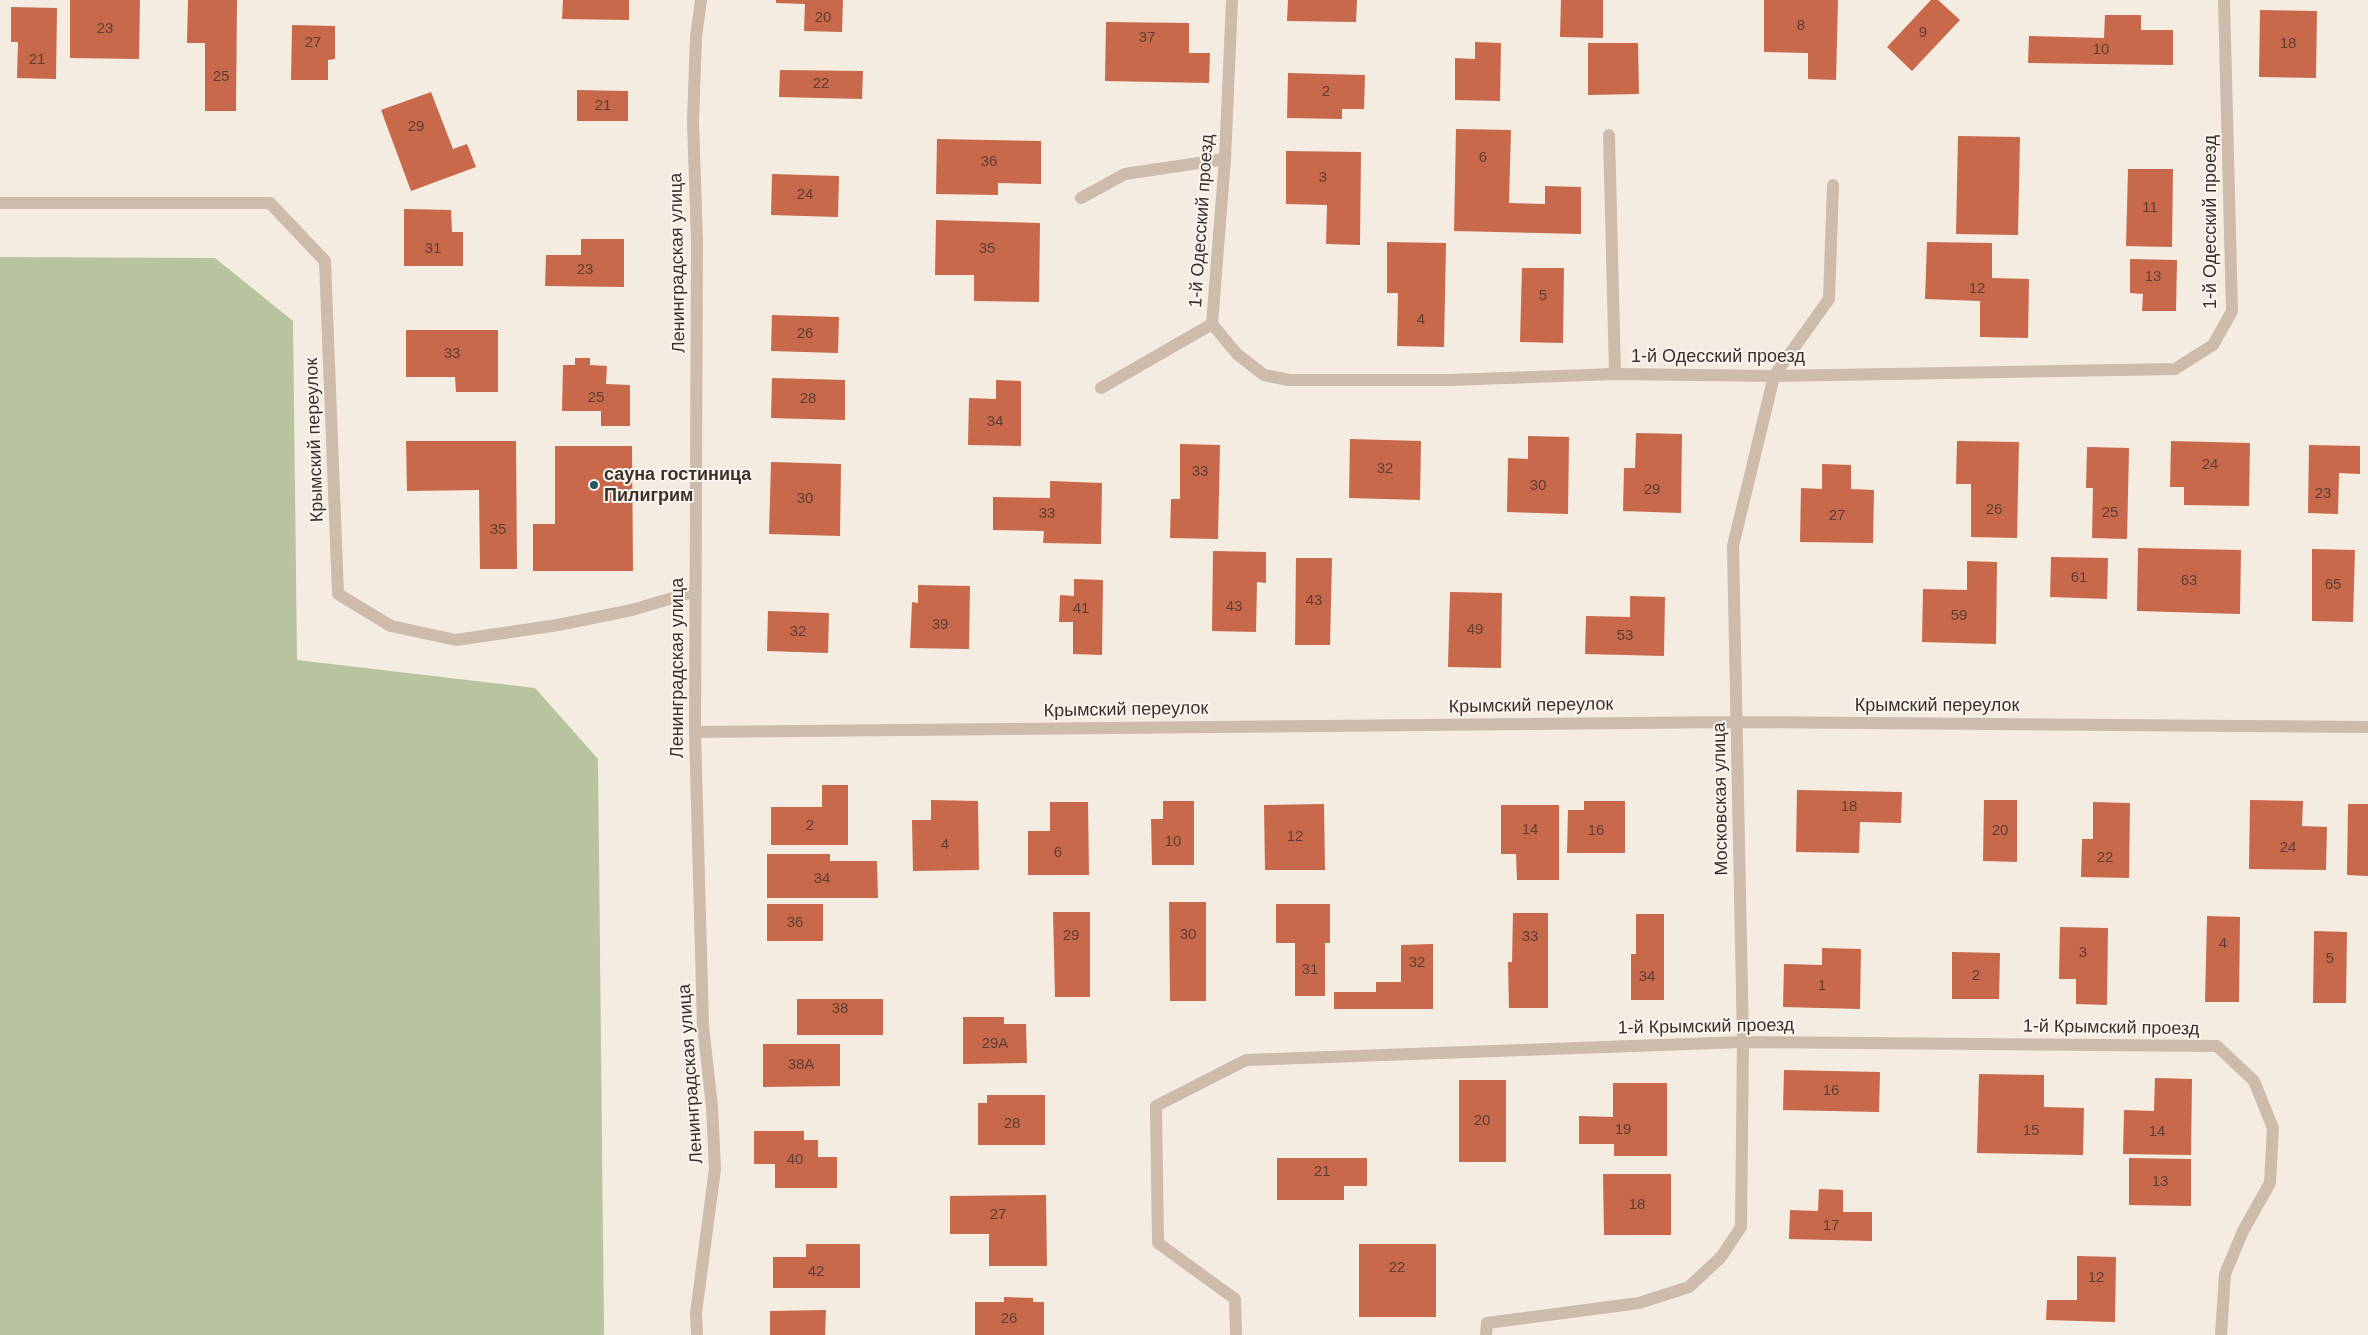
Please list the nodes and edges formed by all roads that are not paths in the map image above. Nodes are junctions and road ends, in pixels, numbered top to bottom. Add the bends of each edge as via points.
1 (701, 0) edge
2 (1232, 0) edge
3 (2224, 0) edge
4 (1609, 135) dead end
5 (1225, 159) junction
6 (1832, 185) dead end
7 (1081, 198) dead end
8 (0, 202) edge
9 (1212, 324) junction
10 (1616, 374) junction
11 (1774, 376) junction
12 (1102, 388) dead end
13 (696, 591) junction
14 (1736, 722) junction
15 (2368, 727) edge
16 (695, 732) junction
17 (1743, 1042) junction
18 (697, 1335) edge
19 (1236, 1335) edge
20 (1486, 1335) edge
21 (2221, 1335) edge

1 - 13 street, Ленинградская улица via 696,37 693,122 697,242
2 - 5 street, 1-й Одесский проезд
3 - 11 street, 1-й Одесский проезд via 2232,311 2213,346 2175,369
4 - 10 street
5 - 7 street via 1125,174
5 - 9 street, 1-й Одесский проезд
6 - 11 street via 1830,299
8 - 13 street, Крымский переулок via 270,202 325,261 338,594 391,626 456,640 632,610
9 - 10 street, 1-й Одесский проезд via 1237,354 1264,374 1289,380 1450,380
9 - 12 street
10 - 11 street, 1-й Одесский проезд
11 - 14 street, Московская улица via 1734,546
13 - 16 street, Ленинградская улица
14 - 15 street, Крымский переулок
14 - 16 street, Крымский переулок
14 - 17 street, Московская улица
16 - 18 street, Ленинградская улица via 703,1026 715,1169 696,1313
17 - 19 street, 1-й Крымский проезд via 1246,1060 1156,1106 1158,1243 1235,1299
17 - 20 street, Московская улица via 1741,1227 1721,1257 1689,1287 1639,1303 1487,1323
17 - 21 street, 1-й Крымский проезд via 2216,1046 2254,1081 2273,1128 2270,1183 2225,1274

